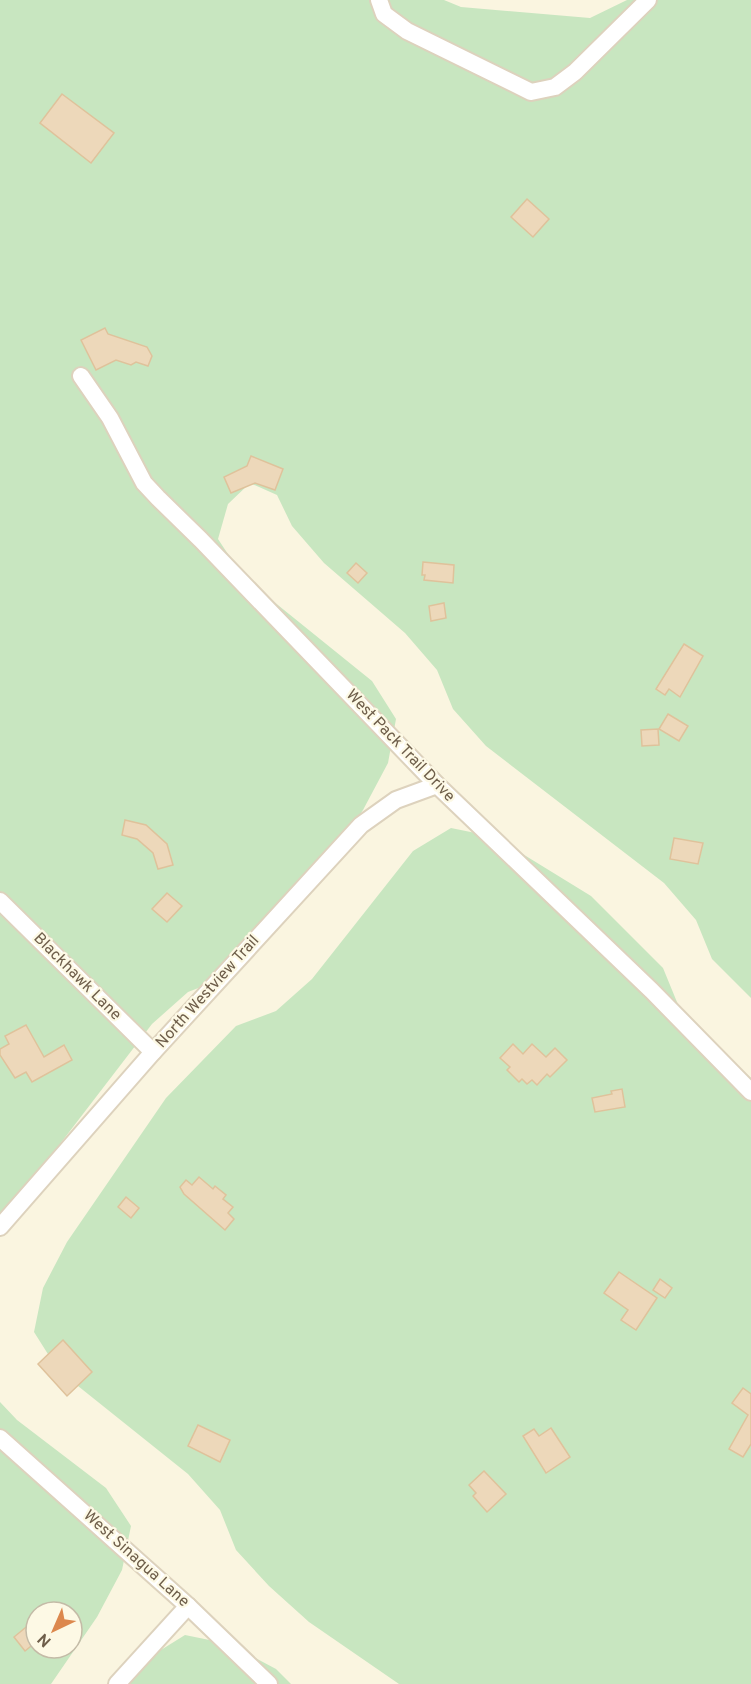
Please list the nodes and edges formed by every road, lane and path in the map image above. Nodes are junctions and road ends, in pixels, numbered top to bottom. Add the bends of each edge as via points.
1 (379, 0) edge
2 (648, 0) edge
3 (81, 376) dead end
4 (436, 785) junction
5 (0, 901) edge
6 (153, 1052) junction
7 (751, 1092) edge
8 (0, 1227) edge
9 (0, 1438) edge
10 (188, 1606) junction
11 (117, 1684) edge
12 (269, 1684) edge

1 - 2 street via 384,14 407,31 531,92 555,87 575,72
3 - 4 street, West Pack Trail Drive via 110,418 144,483
4 - 6 street, North Westview Trail via 396,800 361,825
4 - 7 street, West Pack Trail Drive via 652,991
5 - 6 street, Blackhawk Lane
6 - 8 street, North Westview Trail
9 - 10 street, West Sinagua Lane
10 - 11 street
10 - 12 street, West Sinagua Lane

